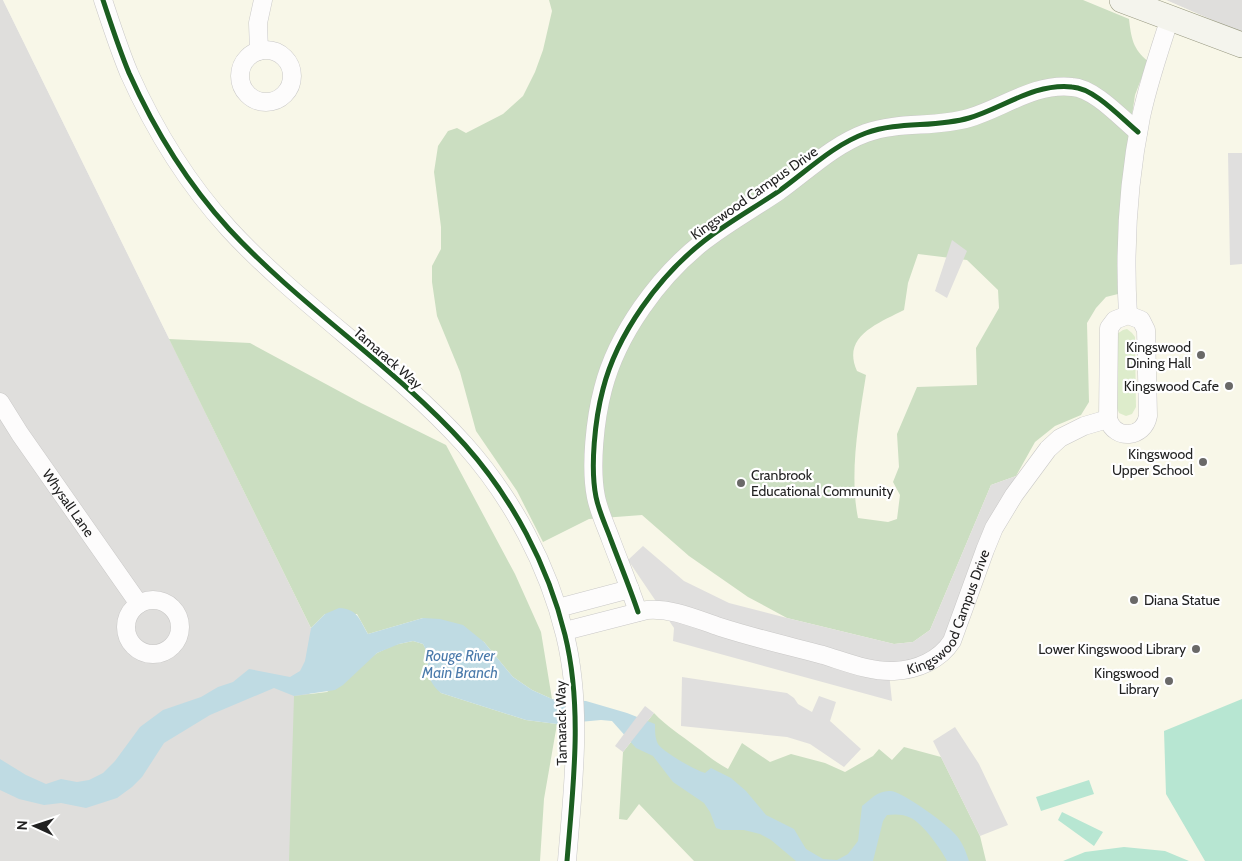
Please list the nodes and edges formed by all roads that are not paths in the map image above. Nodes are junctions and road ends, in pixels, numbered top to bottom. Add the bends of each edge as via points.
1 (103, 0) edge
2 (263, 0) edge
3 (1122, 0) edge
4 (1170, 18) junction
5 (1239, 43) edge
6 (260, 51) dead end
7 (1138, 132) junction
8 (1128, 315) junction
9 (0, 402) edge
10 (1108, 419) junction
11 (630, 590) junction
12 (139, 604) dead end
13 (558, 608) junction
14 (638, 612) junction
15 (565, 631) junction
16 (567, 861) edge

1 - 13 street, Tamarack Way via 140,95 166,143 200,194 244,245 466,446 493,480 523,527
2 - 6 street via 258,23
3 - 4 street
4 - 5 street
4 - 7 street via 1148,86
7 - 8 street via 1128,215
7 - 11 street, Kingswood Campus Drive via 1090,92 1072,86 1030,93 959,121 876,129 835,149 693,250 662,283 632,324 614,355 600,401 594,489
8 - 10 street via 1115,320 1109,328
8 - 10 street via 1141,320 1146,330 1147,419 1138,431 1128,434 1117,431
9 - 12 street, Whysall Lane
10 - 14 street, Kingswood Campus Drive via 1060,438 1022,482 994,528 952,641 943,653 921,666 876,670 674,611
11 - 13 street
11 - 14 street, Kingswood Campus Drive
13 - 15 street, Tamarack Way
14 - 15 street, Kingswood Campus Drive
15 - 16 street, Tamarack Way via 573,678 575,750

